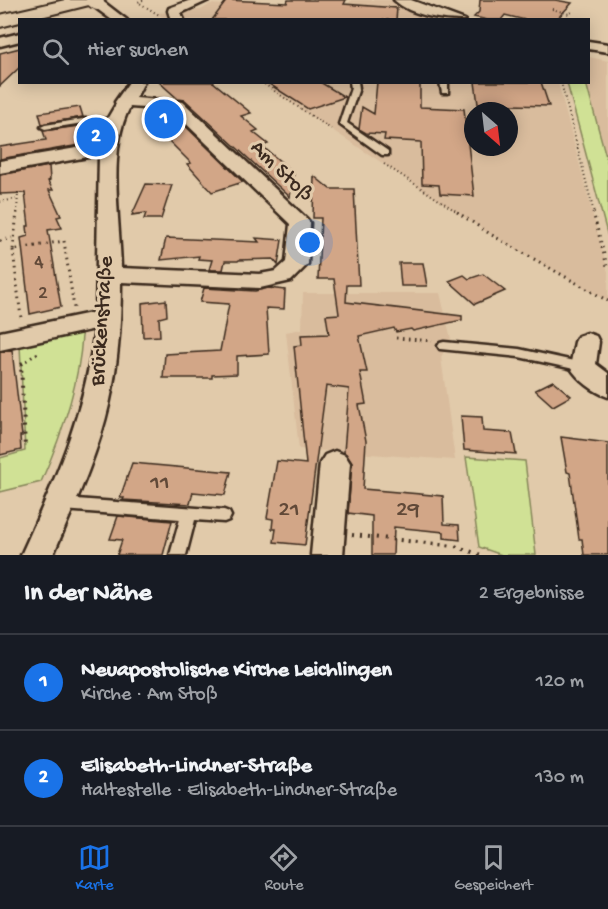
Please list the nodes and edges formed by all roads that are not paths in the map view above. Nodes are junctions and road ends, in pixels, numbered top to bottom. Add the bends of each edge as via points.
1 (202, 0) edge
2 (92, 1) edge
3 (410, 2) edge
4 (433, 16) edge
5 (117, 17) edge
6 (177, 18) edge
7 (0, 21) edge
8 (18, 38) edge
9 (0, 42) edge
10 (590, 45) edge
11 (608, 48) edge
12 (136, 84) edge
13 (354, 84) edge
14 (123, 102) junction
15 (114, 121) junction
16 (45, 126) dead end
17 (108, 148) junction
18 (385, 153) dead end
19 (0, 166) edge
20 (109, 275) junction
21 (108, 318) junction
22 (0, 341) edge
23 (587, 342) dead end
24 (444, 346) road end
25 (583, 367) junction
26 (608, 387) edge
27 (335, 463) dead end
28 (59, 504) junction
29 (189, 514) junction
30 (224, 516) dead end
31 (328, 544) edge
32 (37, 555) edge
33 (178, 555) edge

1 - 6 street via 174,11
2 - 5 street
2 - 7 main road
3 - 4 street
8 - 9 street
10 - 11 street
12 - 14 street, Brückenstraße
13 - 18 lane via 343,124
14 - 15 street, Brückenstraße
14 - 20 street, Am Stoß via 177,105 300,223 297,264 283,276 260,281
15 - 16 lane
15 - 17 street, Brückenstraße
17 - 19 street
17 - 20 street, Brückenstraße
20 - 21 street, Brückenstraße
21 - 22 street via 71,314
21 - 28 street, Brückenstraße via 92,419
23 - 25 street
24 - 25 lane via 519,353
25 - 26 street
27 - 31 street
28 - 29 lane
28 - 32 street, Brückenstraße
29 - 30 lane
29 - 33 lane

